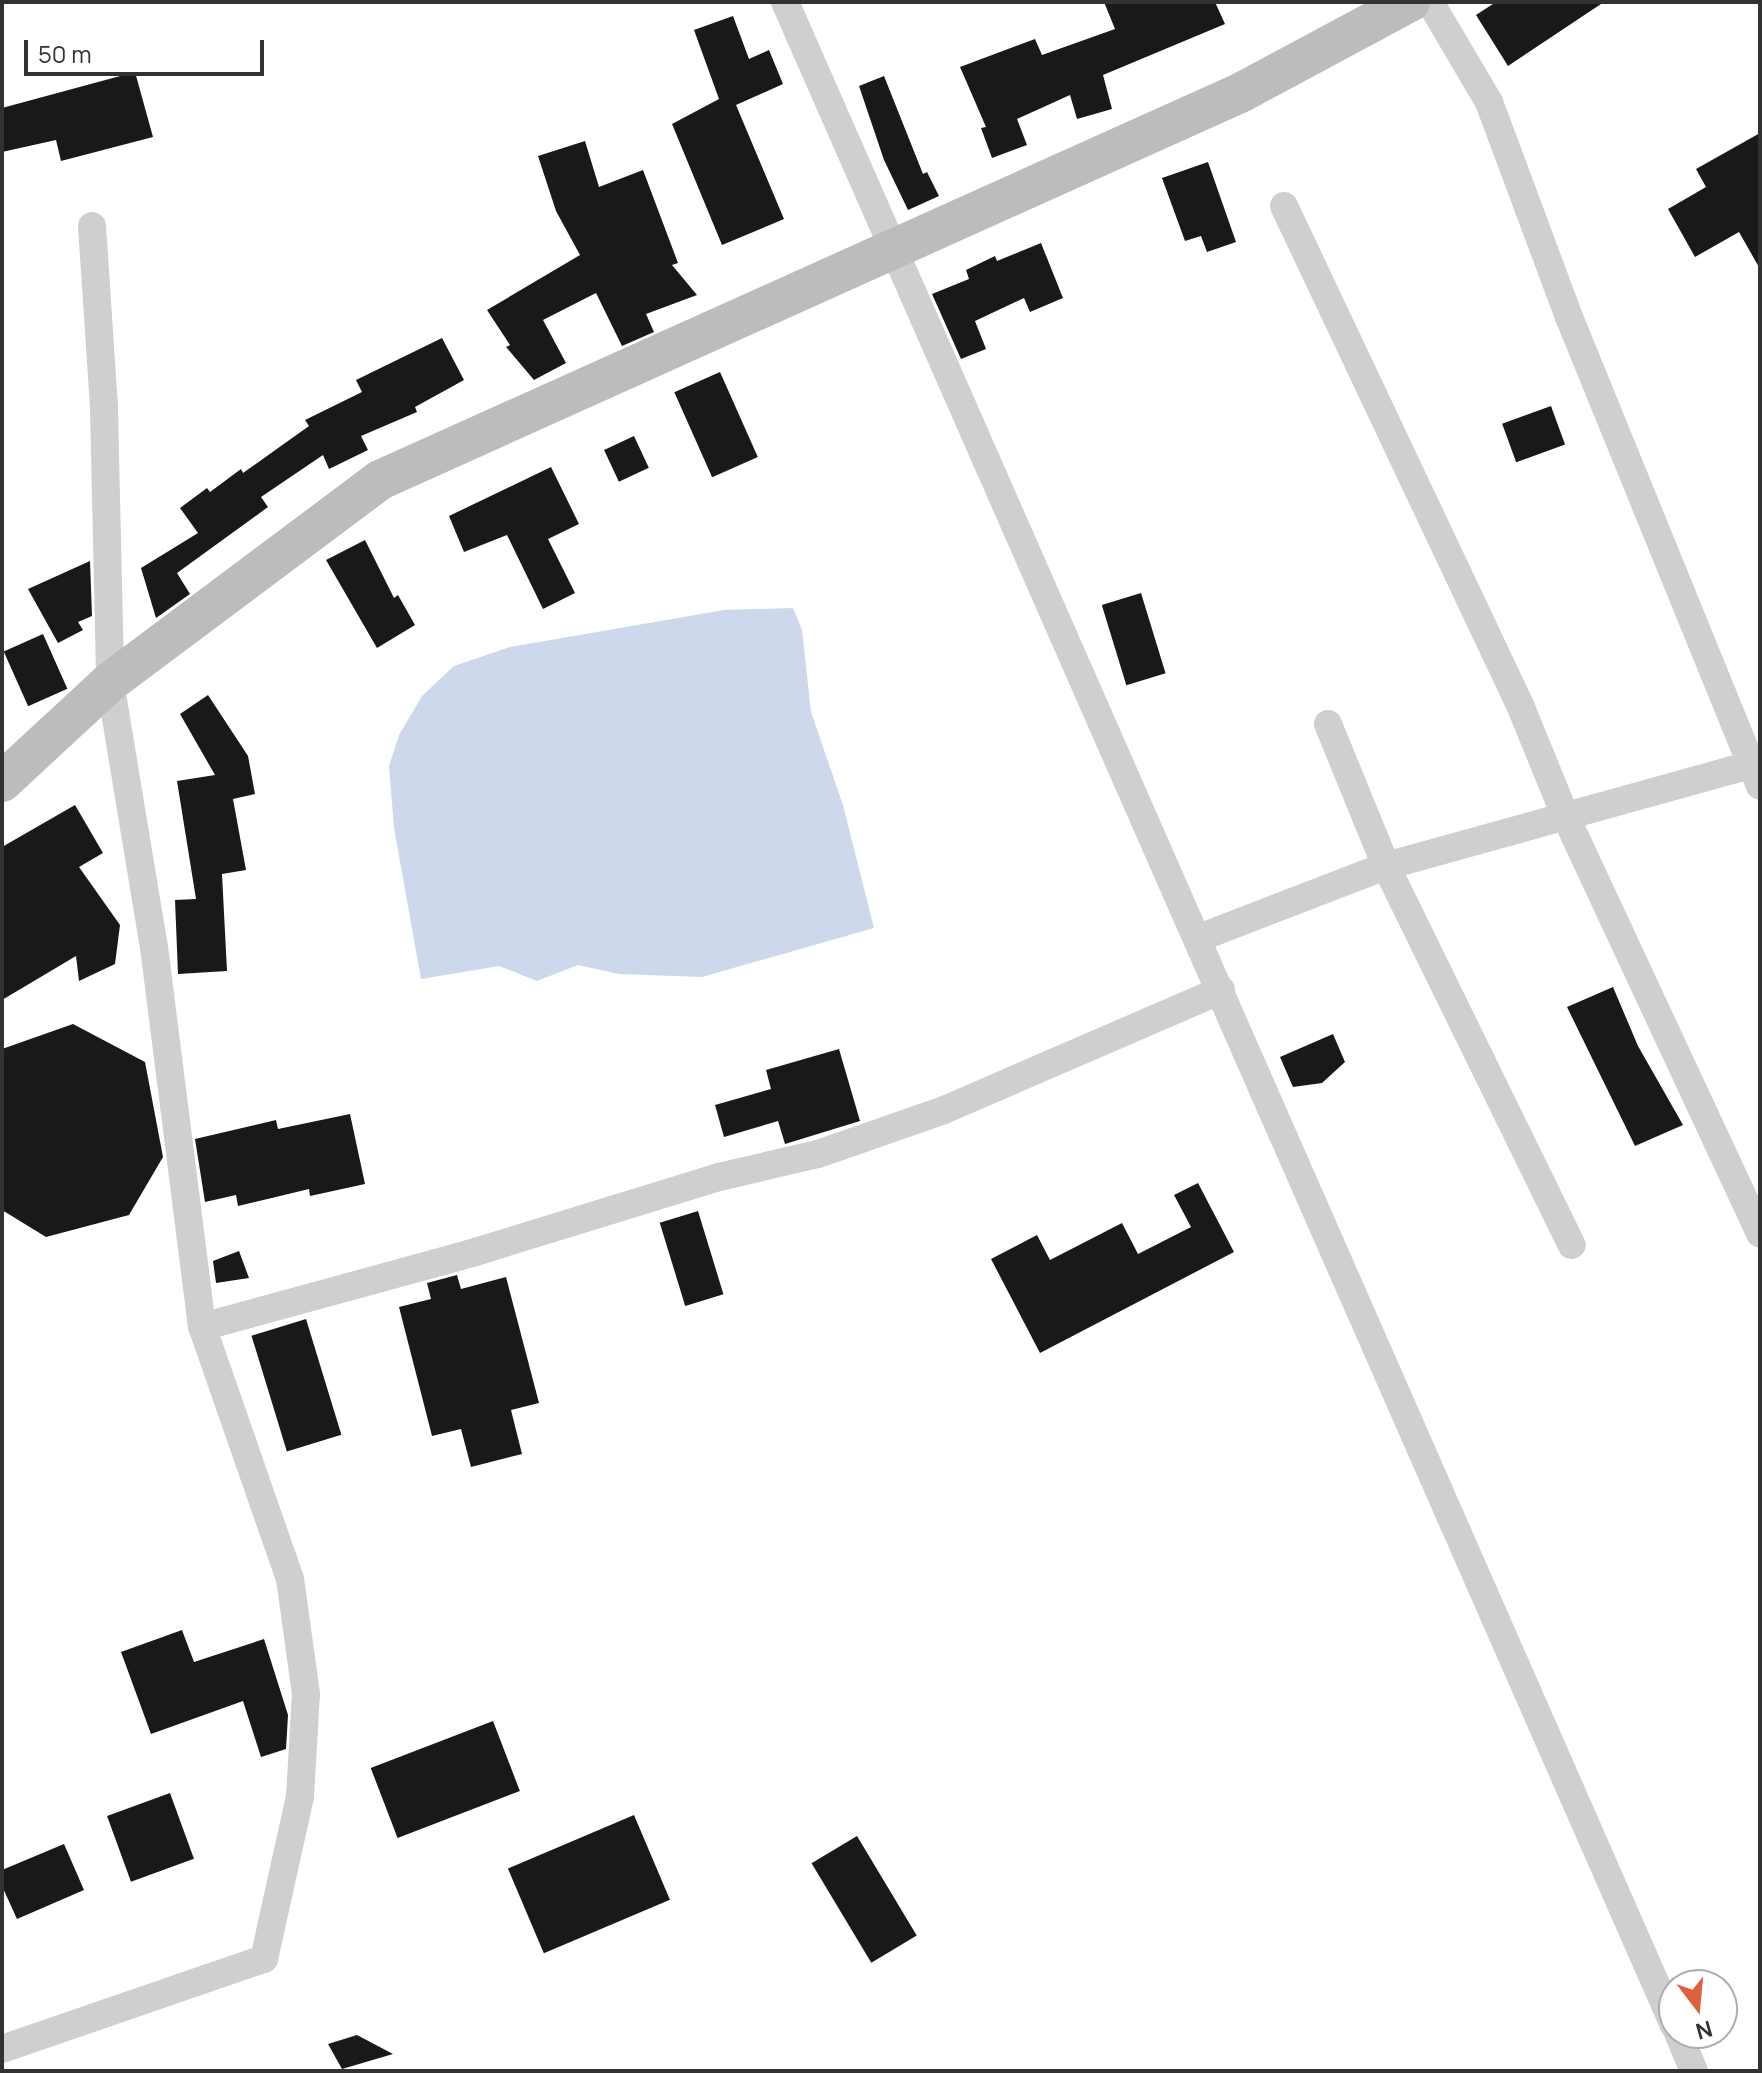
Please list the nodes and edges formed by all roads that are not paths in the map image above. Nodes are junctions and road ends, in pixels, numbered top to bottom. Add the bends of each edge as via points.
1 (785, 2) edge
2 (1410, 2) edge
3 (1430, 2) edge
4 (1284, 206) dead end
5 (92, 226) dead end
6 (896, 248) junction
7 (110, 682) junction
8 (1328, 724) dead end
9 (1757, 771) edge
10 (2, 782) edge
11 (1564, 813) junction
12 (1386, 866) junction
13 (1199, 938) junction
14 (1221, 990) junction
15 (1760, 1234) edge
16 (1572, 1245) dead end
17 (202, 1327) junction
18 (1658, 1988) edge
19 (2, 2049) edge
20 (1685, 2049) edge
21 (1694, 2071) edge

1 - 6 street
2 - 6 main road via 1242,92
3 - 9 street via 1489,102 1569,317
4 - 11 street via 1520,705
5 - 7 street via 104,408
6 - 7 main road via 380,480
6 - 13 street
7 - 10 main road
7 - 17 street via 154,947
8 - 12 street
9 - 11 street
11 - 12 street
11 - 15 street
12 - 13 street
12 - 16 street
13 - 14 street
14 - 17 street via 944,1110 818,1154 719,1177 472,1253
14 - 18 street
17 - 19 street via 290,1579 306,1694 300,1797 264,1959
20 - 21 street

